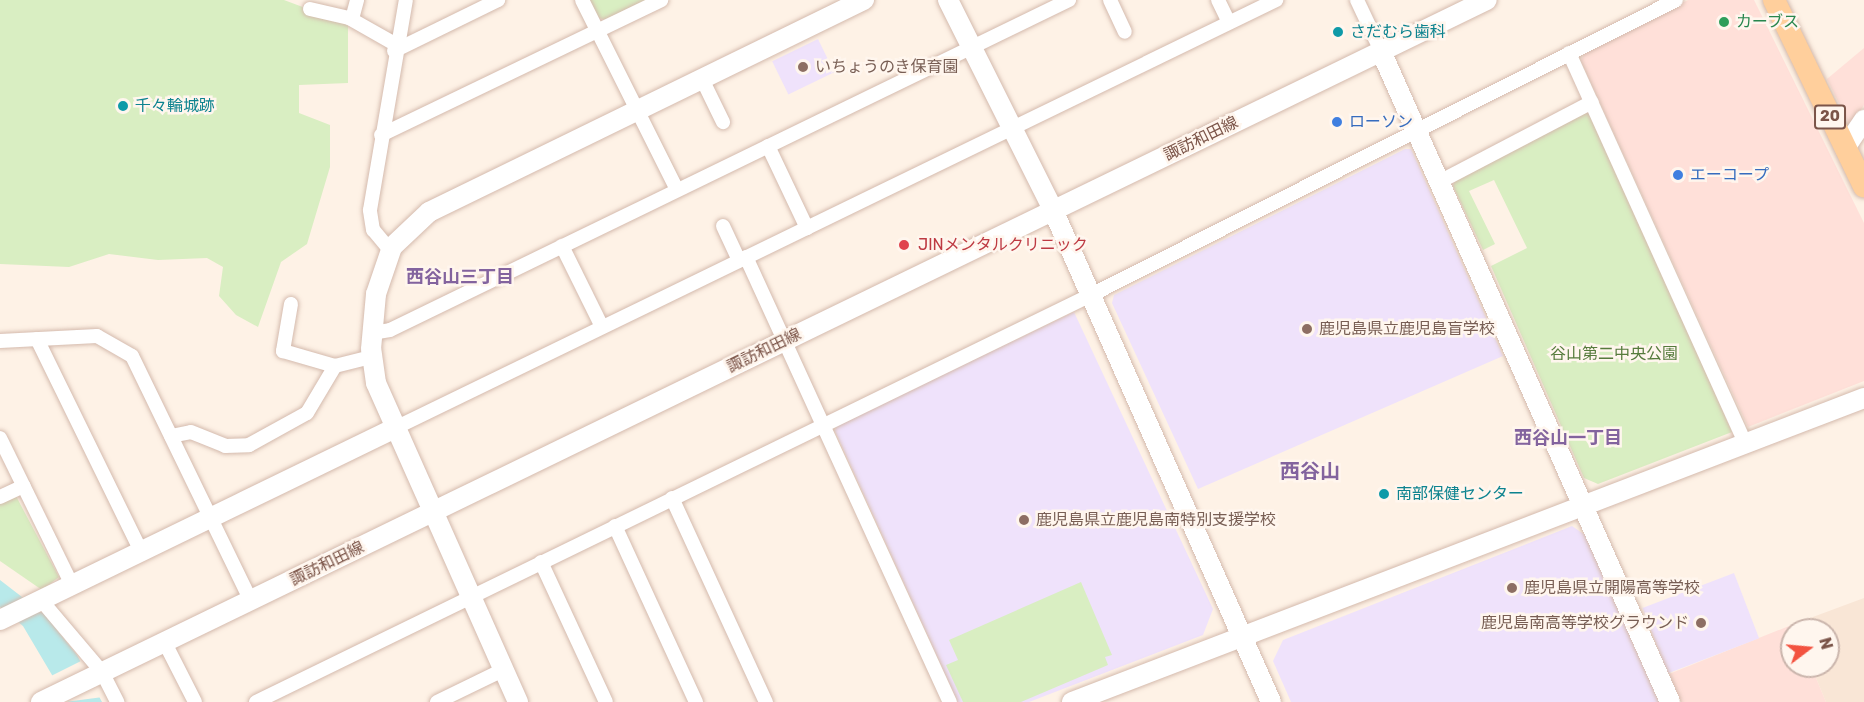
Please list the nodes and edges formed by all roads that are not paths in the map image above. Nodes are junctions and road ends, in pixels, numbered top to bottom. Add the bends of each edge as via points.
1 (357, 0) edge
2 (406, 0) edge
3 (498, 0) edge
4 (582, 0) edge
5 (661, 0) edge
6 (864, 0) edge
7 (948, 0) edge
8 (1069, 0) edge
9 (1110, 0) edge
10 (1218, 0) edge
11 (1276, 0) edge
12 (1357, 0) edge
13 (1487, 0) edge
14 (1676, 0) edge
15 (1774, 0) edge
16 (310, 9) dead end
17 (352, 19) junction
18 (1229, 23) junction
19 (598, 31) junction
20 (1125, 32) dead end
21 (394, 47) junction
22 (972, 47) junction
23 (1381, 51) junction
24 (1569, 53) junction
25 (702, 80) junction
26 (1592, 102) junction
27 (638, 111) junction
28 (1864, 120) edge
29 (723, 122) dead end
30 (1012, 128) junction
31 (1418, 130) junction
32 (381, 135) junction
33 (768, 146) junction
34 (1845, 147) junction
35 (1441, 181) junction
36 (1864, 186) edge
37 (677, 190) junction
38 (1053, 210) junction
39 (723, 226) dead end
40 (807, 228) junction
41 (562, 246) junction
42 (390, 250) junction
43 (743, 259) junction
44 (1091, 295) junction
45 (291, 304) dead end
46 (602, 327) junction
47 (372, 333) junction
48 (38, 339) junction
49 (0, 341) edge
50 (785, 341) junction
51 (372, 357) junction
52 (335, 366) junction
53 (1864, 398) edge
54 (823, 425) junction
55 (393, 429) junction
56 (171, 436) junction
57 (0, 438) edge
58 (1745, 443) junction
59 (24, 486) junction
60 (0, 497) edge
61 (672, 498) junction
62 (1584, 505) junction
63 (431, 513) junction
64 (211, 518) junction
65 (615, 526) junction
66 (141, 551) junction
67 (541, 562) junction
68 (72, 585) junction
69 (470, 597) junction
70 (38, 601) junction
71 (251, 601) junction
72 (1, 619) edge
73 (1242, 637) junction
74 (165, 643) junction
75 (503, 669) junction
76 (99, 674) junction
77 (49, 698) edge
78 (264, 700) edge
79 (117, 702) edge
80 (195, 702) edge
81 (437, 702) edge
82 (518, 702) edge
83 (606, 702) edge
84 (696, 702) edge
85 (766, 702) edge
86 (950, 702) edge
87 (1072, 702) edge
88 (1271, 702) edge
89 (1671, 702) edge

1 - 17 street
2 - 21 street
3 - 21 street
4 - 19 street
5 - 19 street
6 - 25 street
7 - 22 street
8 - 22 street
9 - 20 street
10 - 18 street
11 - 18 street
12 - 23 street
13 - 23 street, 諏訪和田線
14 - 24 street
15 - 34 main road, 20
16 - 17 street
17 - 21 street
18 - 30 street
19 - 27 street
19 - 32 street
21 - 32 street
22 - 30 street
22 - 33 street
23 - 31 street
23 - 38 street, 諏訪和田線
24 - 26 street
24 - 31 street
25 - 27 street
25 - 29 street
26 - 35 street
26 - 58 street
27 - 37 street
27 - 42 street via 429,212
28 - 34 street
30 - 38 street
30 - 40 street
31 - 35 street
31 - 44 street
32 - 42 street via 371,222
33 - 37 street
33 - 40 street
34 - 36 main road, 20
35 - 62 street
37 - 41 street
38 - 44 street
38 - 50 street, 諏訪和田線
39 - 43 street
40 - 43 street
41 - 46 street
41 - 47 street via 390,330
42 - 47 street via 376,294
43 - 46 street
43 - 50 street
44 - 54 street
44 - 73 street
45 - 52 street via 283,351
46 - 55 street
47 - 51 street
48 - 49 street
48 - 56 street via 97,336 124,349
48 - 66 street
50 - 54 street
50 - 63 street, 諏訪和田線
51 - 52 street
51 - 55 street
52 - 56 street via 307,413 249,445 225,446 191,432
53 - 58 street
54 - 61 street
54 - 86 street
55 - 63 street
55 - 64 street
56 - 64 street
57 - 59 street
58 - 62 street
59 - 60 street
59 - 68 street
61 - 65 street
61 - 85 street
62 - 73 street
62 - 89 street
63 - 69 street
63 - 71 street, 諏訪和田線
64 - 66 street
64 - 71 street
65 - 67 street
65 - 84 street
66 - 68 street
67 - 69 street
67 - 83 street
68 - 70 street
69 - 75 street
69 - 78 street
70 - 72 street
70 - 76 street
71 - 74 street, 諏訪和田線
73 - 87 street
73 - 88 street
74 - 76 street, 諏訪和田線
74 - 80 street
75 - 81 street
75 - 82 street
76 - 77 street, 諏訪和田線
76 - 79 street

